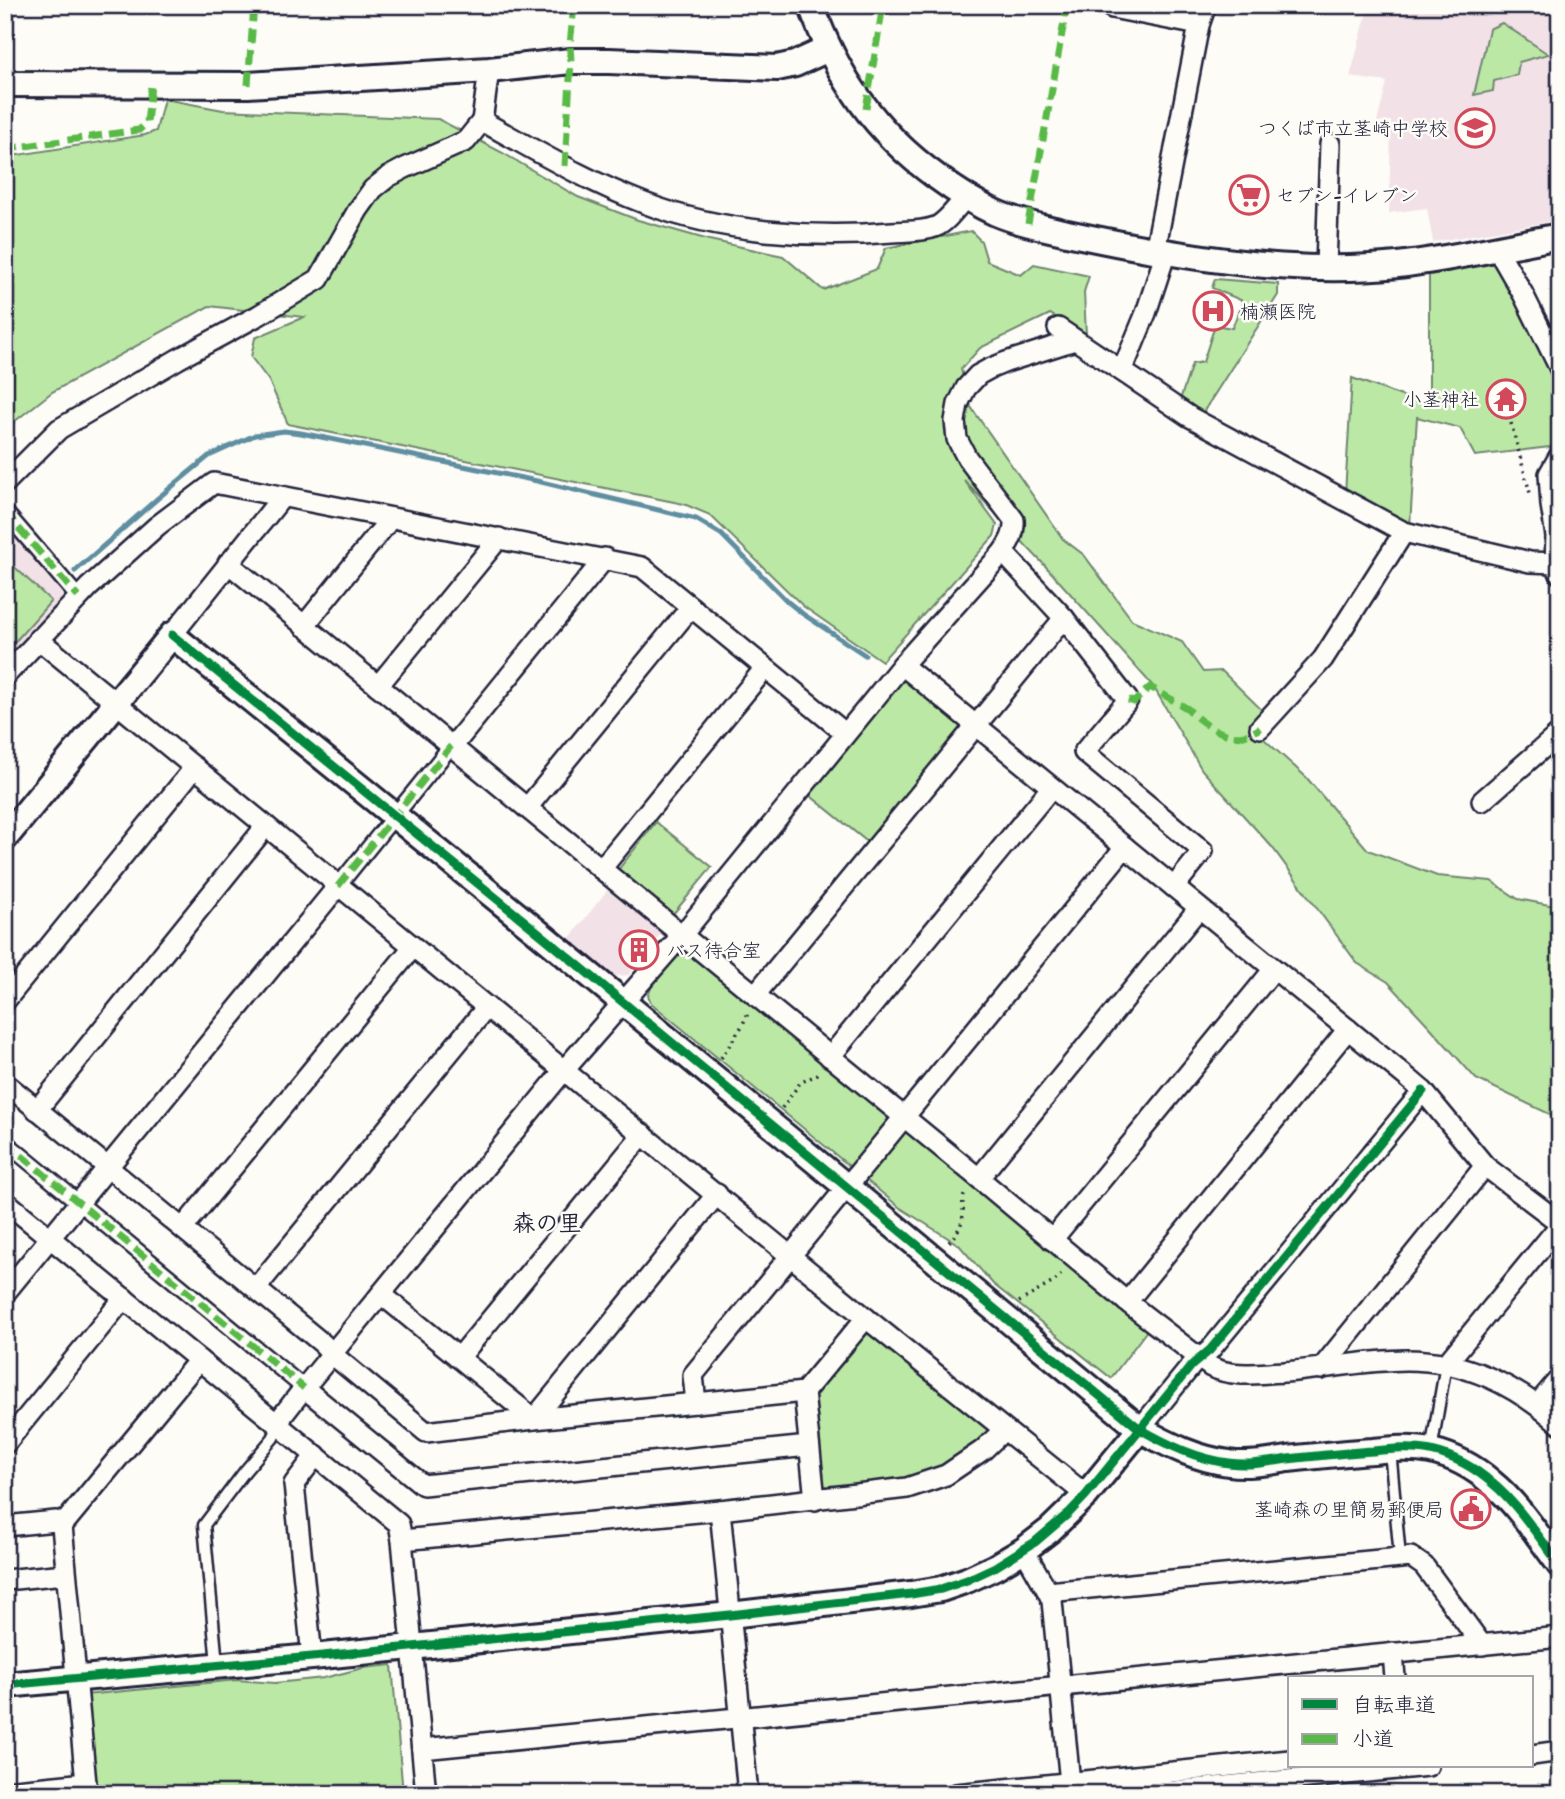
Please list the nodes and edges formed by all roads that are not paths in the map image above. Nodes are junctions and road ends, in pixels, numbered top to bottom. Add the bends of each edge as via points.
1 (811, 5) edge
2 (1206, 5) edge
3 (1112, 8) dead end
4 (1199, 25) junction
5 (828, 49) junction
6 (489, 70) junction
7 (5, 84) edge
8 (482, 121) junction
9 (1330, 145) dead end
10 (965, 198) junction
11 (1560, 236) edge
12 (1496, 247) junction
13 (1161, 251) junction
14 (1326, 268) junction
15 (1058, 328) dead end
16 (1075, 340) junction
17 (1560, 369) edge
18 (1122, 371) junction
19 (1560, 455) edge
20 (5, 483) edge
21 (282, 497) junction
22 (5, 512) edge
23 (391, 518) junction
24 (1404, 532) junction
25 (499, 538) junction
26 (1003, 552) junction
27 (605, 558) junction
28 (228, 563) junction
29 (1558, 566) edge
30 (78, 597) junction
31 (691, 607) junction
32 (1064, 618) junction
33 (304, 626) junction
34 (172, 635) junction
35 (38, 639) junction
36 (902, 665) junction
37 (765, 668) junction
38 (5, 676) edge
39 (378, 686) junction
40 (116, 702) junction
41 (976, 725) junction
42 (1260, 729) dead end
43 (845, 733) junction
44 (1560, 733) edge
45 (452, 747) junction
46 (195, 767) junction
47 (1051, 788) junction
48 (1482, 801) dead end
49 (527, 808) junction
50 (395, 817) junction
51 (266, 826) junction
52 (5, 838) edge
53 (1125, 847) junction
54 (601, 869) junction
55 (338, 886) junction
56 (1174, 887) junction
57 (1199, 908) junction
58 (682, 935) junction
59 (413, 947) junction
60 (1274, 969) junction
61 (757, 997) junction
62 (5, 1000) edge
63 (622, 1002) junction
64 (487, 1007) junction
65 (1348, 1029) junction
66 (830, 1057) junction
67 (565, 1069) junction
68 (5, 1083) edge
69 (1423, 1091) junction
70 (37, 1110) junction
71 (904, 1118) junction
72 (643, 1134) junction
73 (5, 1142) edge
74 (1485, 1166) junction
75 (108, 1167) junction
76 (980, 1179) junction
77 (847, 1187) junction
78 (717, 1195) junction
79 (5, 1201) edge
80 (78, 1203) junction
81 (1560, 1224) edge
82 (183, 1228) junction
83 (50, 1238) junction
84 (1052, 1240) junction
85 (791, 1256) junction
86 (256, 1288) junction
87 (5, 1293) edge
88 (381, 1294) junction
89 (124, 1298) junction
90 (1127, 1301) junction
91 (866, 1318) junction
92 (332, 1353) junction
93 (459, 1358) junction
94 (1199, 1359) junction
95 (199, 1360) junction
96 (1446, 1364) junction
97 (1321, 1369) junction
98 (1560, 1378) edge
99 (304, 1388) junction
100 (804, 1392) junction
101 (696, 1403) junction
102 (1538, 1405) junction
103 (534, 1419) junction
104 (1560, 1424) edge
105 (279, 1425) junction
106 (1140, 1429) junction
107 (1004, 1430) junction
108 (5, 1444) edge
109 (809, 1446) junction
110 (1390, 1449) junction
111 (1431, 1451) junction
112 (316, 1455) junction
113 (1086, 1495) junction
114 (815, 1500) junction
115 (720, 1510) junction
116 (5, 1526) edge
117 (62, 1526) junction
118 (402, 1540) junction
119 (1024, 1550) junction
120 (1400, 1557) junction
121 (1560, 1565) edge
122 (65, 1574) junction
123 (5, 1580) edge
124 (1048, 1591) junction
125 (730, 1615) junction
126 (1560, 1637) edge
127 (412, 1646) junction
128 (1483, 1650) junction
129 (1393, 1653) junction
130 (312, 1657) junction
131 (217, 1664) junction
132 (1395, 1676) edge
133 (75, 1678) junction
134 (5, 1685) edge
135 (1061, 1686) junction
136 (741, 1717) junction
137 (422, 1749) junction
138 (1560, 1752) edge
139 (1534, 1755) edge
140 (1288, 1760) edge
141 (1408, 1768) edge
142 (1070, 1783) junction
143 (86, 1789) edge
144 (5, 1791) edge
145 (426, 1794) edge
146 (748, 1794) edge
147 (956, 1794) edge
148 (1145, 1794) edge

1 - 5 street
2 - 4 street
3 - 4 street
4 - 13 street
5 - 6 street via 777,68 568,61
5 - 10 street via 845,81 887,134
6 - 7 street via 248,85
6 - 8 street
8 - 10 street via 600,185 646,204 682,216 758,229 819,235 937,234 938,226
8 - 20 street via 466,141 405,168 373,189 319,279 58,429
9 - 14 street
10 - 13 street via 1028,224
11 - 12 street
12 - 14 street via 1397,265
12 - 17 street
13 - 14 street via 1234,263
13 - 18 street via 1146,313
15 - 16 street
16 - 18 street
16 - 26 street via 989,369 966,388 958,404 957,439 1014,520 1011,540
18 - 24 street via 1190,416
19 - 29 street via 1549,474
21 - 23 street
21 - 28 street
21 - 30 street via 214,483 157,526
22 - 30 street
23 - 25 street
23 - 33 street
24 - 29 street
24 - 42 street via 1323,659
25 - 27 street
25 - 39 street
26 - 32 street
26 - 36 street
27 - 31 street via 642,567
27 - 45 street
28 - 33 street
28 - 34 street
30 - 35 street
31 - 37 street
31 - 49 street
32 - 41 street
32 - 56 street via 1128,699 1084,752 1203,851
33 - 39 street
34 - 40 street
34 - 50 street
35 - 38 street
35 - 40 street
36 - 41 street
36 - 43 street
37 - 43 street
37 - 54 street
39 - 45 street
40 - 46 street
40 - 52 street
41 - 47 street
41 - 61 street
43 - 58 street
44 - 48 street
45 - 49 street
45 - 50 street
46 - 51 street
46 - 62 street
47 - 53 street
47 - 66 street
49 - 54 street
50 - 55 street
50 - 63 street
51 - 55 street
51 - 70 street
53 - 56 street
53 - 71 street
54 - 58 street
55 - 59 street
55 - 75 street
56 - 57 street
57 - 60 street
57 - 76 street
58 - 61 street
58 - 63 street
59 - 64 street
59 - 82 street
60 - 65 street
60 - 84 street
61 - 66 street
63 - 67 street
63 - 77 street
64 - 67 street
64 - 86 street
65 - 69 street
65 - 90 street
66 - 71 street
67 - 72 street
67 - 88 street
68 - 70 street
69 - 74 street
69 - 94 street
70 - 75 street
71 - 76 street
71 - 77 street
72 - 78 street
72 - 93 street
73 - 80 street
74 - 81 street
74 - 97 street
75 - 80 street
75 - 82 street
76 - 84 street
77 - 85 street
77 - 106 street
78 - 85 street
78 - 103 street
79 - 83 street
80 - 83 street
80 - 99 street
81 - 96 street
82 - 86 street
83 - 87 street
83 - 89 street
84 - 90 street
85 - 91 street
85 - 101 street via 693,1376
86 - 92 street
88 - 92 street
88 - 93 street
89 - 95 street
89 - 108 street
90 - 94 street
91 - 100 street
91 - 107 street
92 - 99 street
92 - 103 street via 426,1432
93 - 103 street
94 - 97 street via 1234,1374
94 - 106 street
95 - 105 street
95 - 117 street
96 - 97 street via 1404,1360
96 - 102 street via 1490,1377
96 - 111 lane
98 - 102 street
99 - 105 street
99 - 109 street via 423,1485
100 - 101 street
100 - 109 street
101 - 103 street
102 - 104 street
105 - 112 street
105 - 131 lane via 204,1525
106 - 110 street via 1185,1452 1232,1464
106 - 113 street
107 - 113 street
107 - 114 street via 965,1464 927,1483
109 - 114 street
110 - 111 street
110 - 120 lane
111 - 121 street via 1493,1483
112 - 118 street via 399,1524
112 - 130 street via 294,1484
113 - 119 street
114 - 115 street
115 - 118 street
115 - 125 street
116 - 117 street via 56,1521
117 - 122 street
118 - 127 street
119 - 124 street
119 - 125 street via 941,1589
120 - 124 street
120 - 128 street via 1411,1557 1424,1566
122 - 123 street
122 - 133 street
124 - 135 street
125 - 127 street
125 - 136 street
126 - 128 street
127 - 130 street
127 - 137 street
128 - 129 street
129 - 132 street
129 - 135 street
130 - 131 street
131 - 133 street
133 - 134 street
133 - 143 street
135 - 136 street
135 - 142 street
136 - 137 street
136 - 146 street
137 - 145 street
138 - 139 street
140 - 142 street
141 - 148 street
142 - 147 street
143 - 144 street

